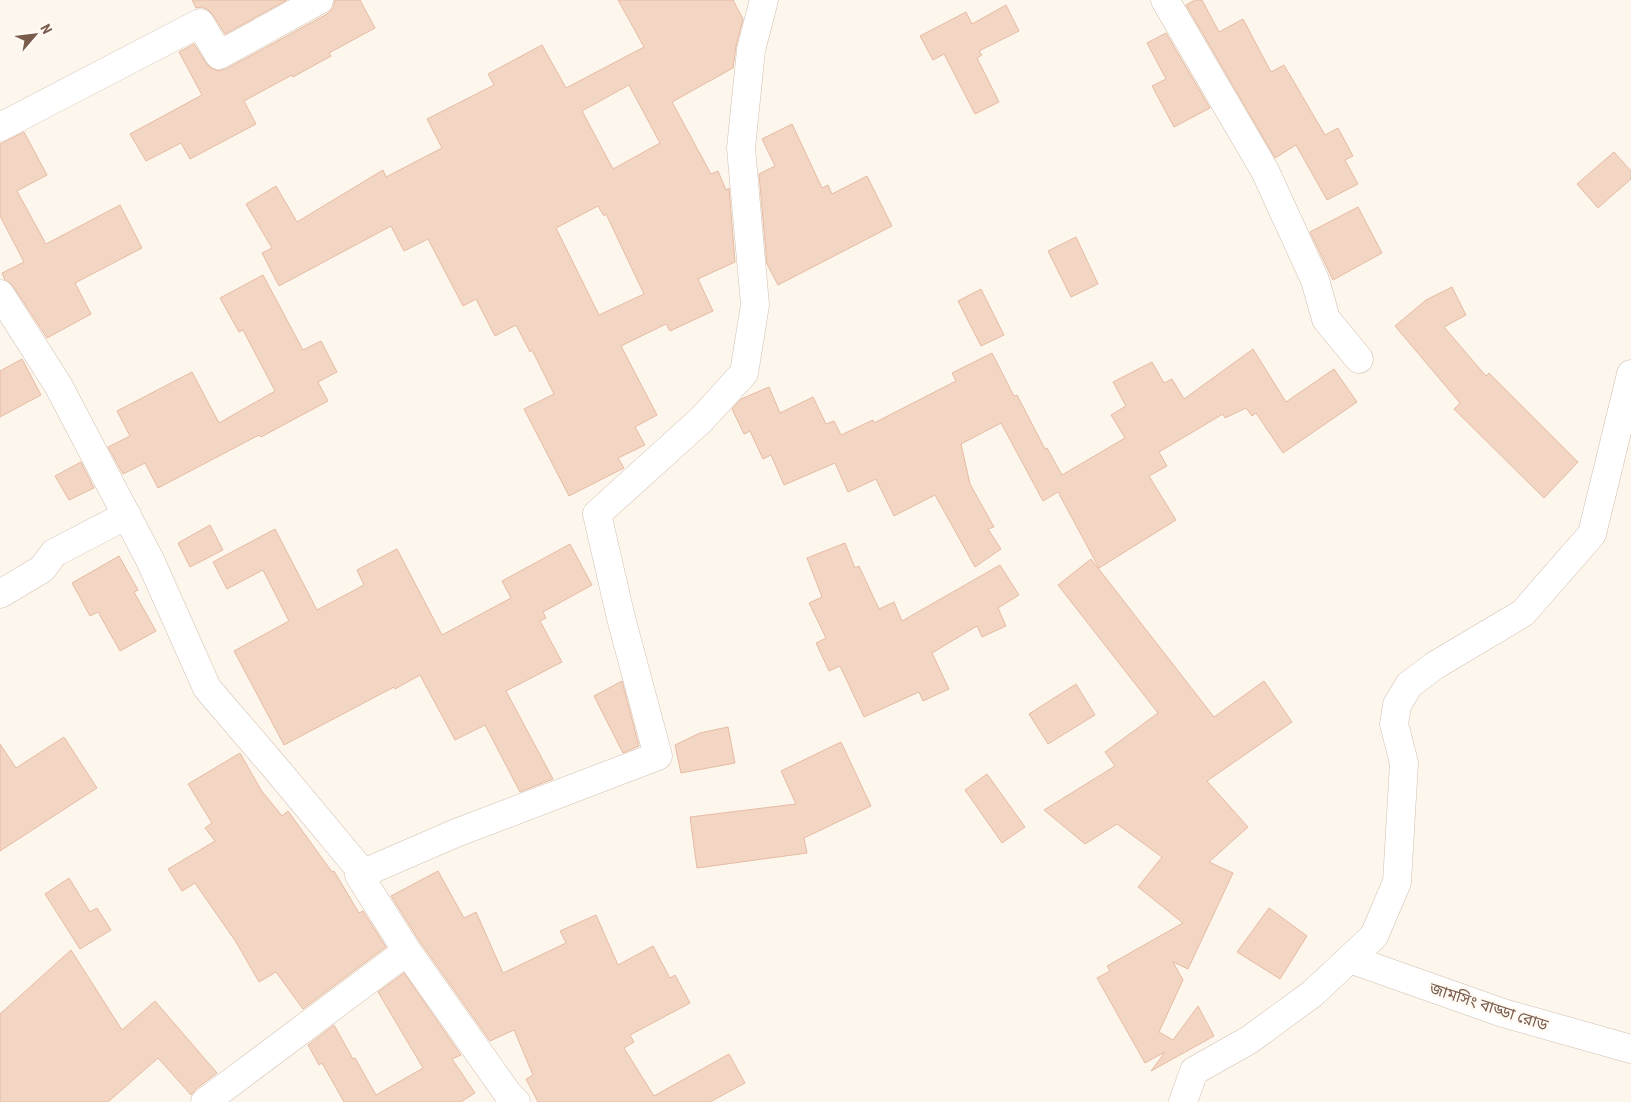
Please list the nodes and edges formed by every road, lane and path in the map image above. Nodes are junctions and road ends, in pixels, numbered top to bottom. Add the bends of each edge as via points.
1 (319, 0) edge
2 (764, 0) edge
3 (1165, 0) edge
4 (0, 127) edge
5 (0, 294) edge
6 (1359, 359) dead end
7 (1631, 374) edge
8 (126, 515) junction
9 (0, 594) edge
10 (363, 873) junction
11 (406, 951) junction
12 (1350, 959) junction
13 (1631, 1049) edge
14 (205, 1102) edge
15 (516, 1102) edge
16 (1183, 1102) edge

1 - 4 street via 219,55 200,23
2 - 10 street via 751,50 741,148 755,305 744,373 701,420 597,514 658,756 456,833
3 - 6 street via 1265,171 1314,280 1326,319
5 - 8 street via 58,385
7 - 12 street via 1592,534 1523,613 1408,684 1397,705 1394,724 1404,763 1396,882 1374,936
8 - 9 street via 54,553 42,569
8 - 10 street via 150,560 206,688
10 - 11 street via 359,875
11 - 14 street
11 - 15 street
12 - 13 street, জামসিং বাড্ডা রোড via 1503,1013
12 - 16 street via 1312,994 1249,1040 1194,1071

